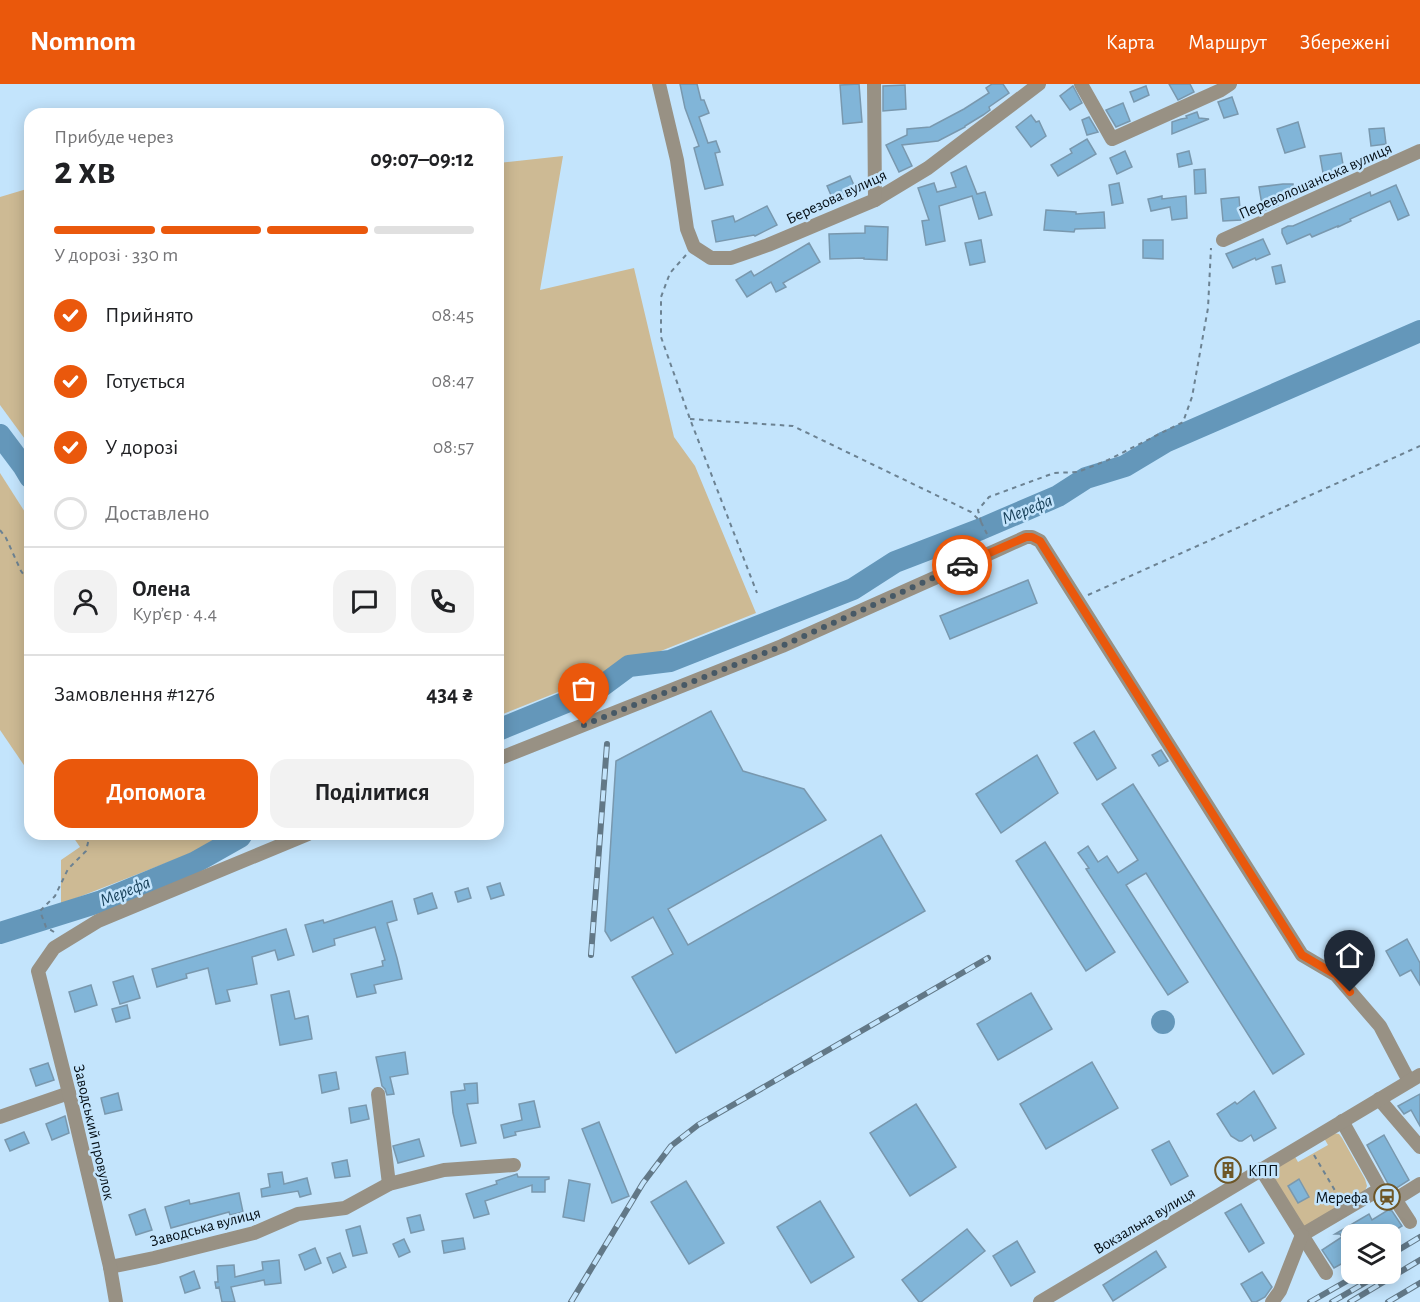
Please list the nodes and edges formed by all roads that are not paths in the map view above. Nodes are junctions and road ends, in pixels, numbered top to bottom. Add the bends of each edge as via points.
1 (659, 84) edge
2 (874, 84) edge
3 (1039, 84) edge
4 (1081, 84) edge
5 (1230, 84) edge
6 (1420, 151) edge
7 (875, 200) junction
8 (1223, 240) road end
9 (504, 757) edge
10 (294, 840) edge
11 (1414, 1078) edge
12 (69, 1093) junction
13 (378, 1094) dead end
14 (1378, 1099) junction
15 (0, 1117) edge
16 (1342, 1121) junction
17 (1420, 1148) edge
18 (514, 1165) dead end
19 (1261, 1170) junction
20 (390, 1184) junction
21 (1420, 1184) edge
22 (1380, 1189) junction
23 (1391, 1202) junction
24 (1410, 1222) dead end
25 (1302, 1235) junction
26 (110, 1267) junction
27 (1326, 1273) dead end
28 (116, 1302) edge
29 (1040, 1302) edge
30 (1272, 1302) edge

1 - 7 street, Березова вулиця via 677,160 687,229 694,247 711,258 731,258 768,245
2 - 7 street
3 - 7 street, Березова вулиця via 928,168
4 - 5 street via 1112,139
6 - 8 street, Переволошанська вулиця
9 - 11 street via 782,646 1032,537 1040,541 1302,955 1336,975 1380,1026
10 - 12 street, Заводський провулок via 98,921 54,948 38,971
11 - 14 street, Вокзальна вулиця
12 - 15 street
12 - 26 street, Заводський провулок
13 - 20 street
14 - 16 street, Вокзальна вулиця
14 - 17 street
16 - 19 street, Вокзальна вулиця
16 - 22 street
18 - 20 street, Заводська вулиця via 444,1170
19 - 25 street
19 - 29 street, Вокзальна вулиця
20 - 26 street, Заводська вулиця via 345,1208 298,1214 254,1233
21 - 23 street
22 - 23 street
22 - 25 street
23 - 24 street via 1397,1202
25 - 27 street
25 - 30 street
26 - 28 street, Заводський провулок

